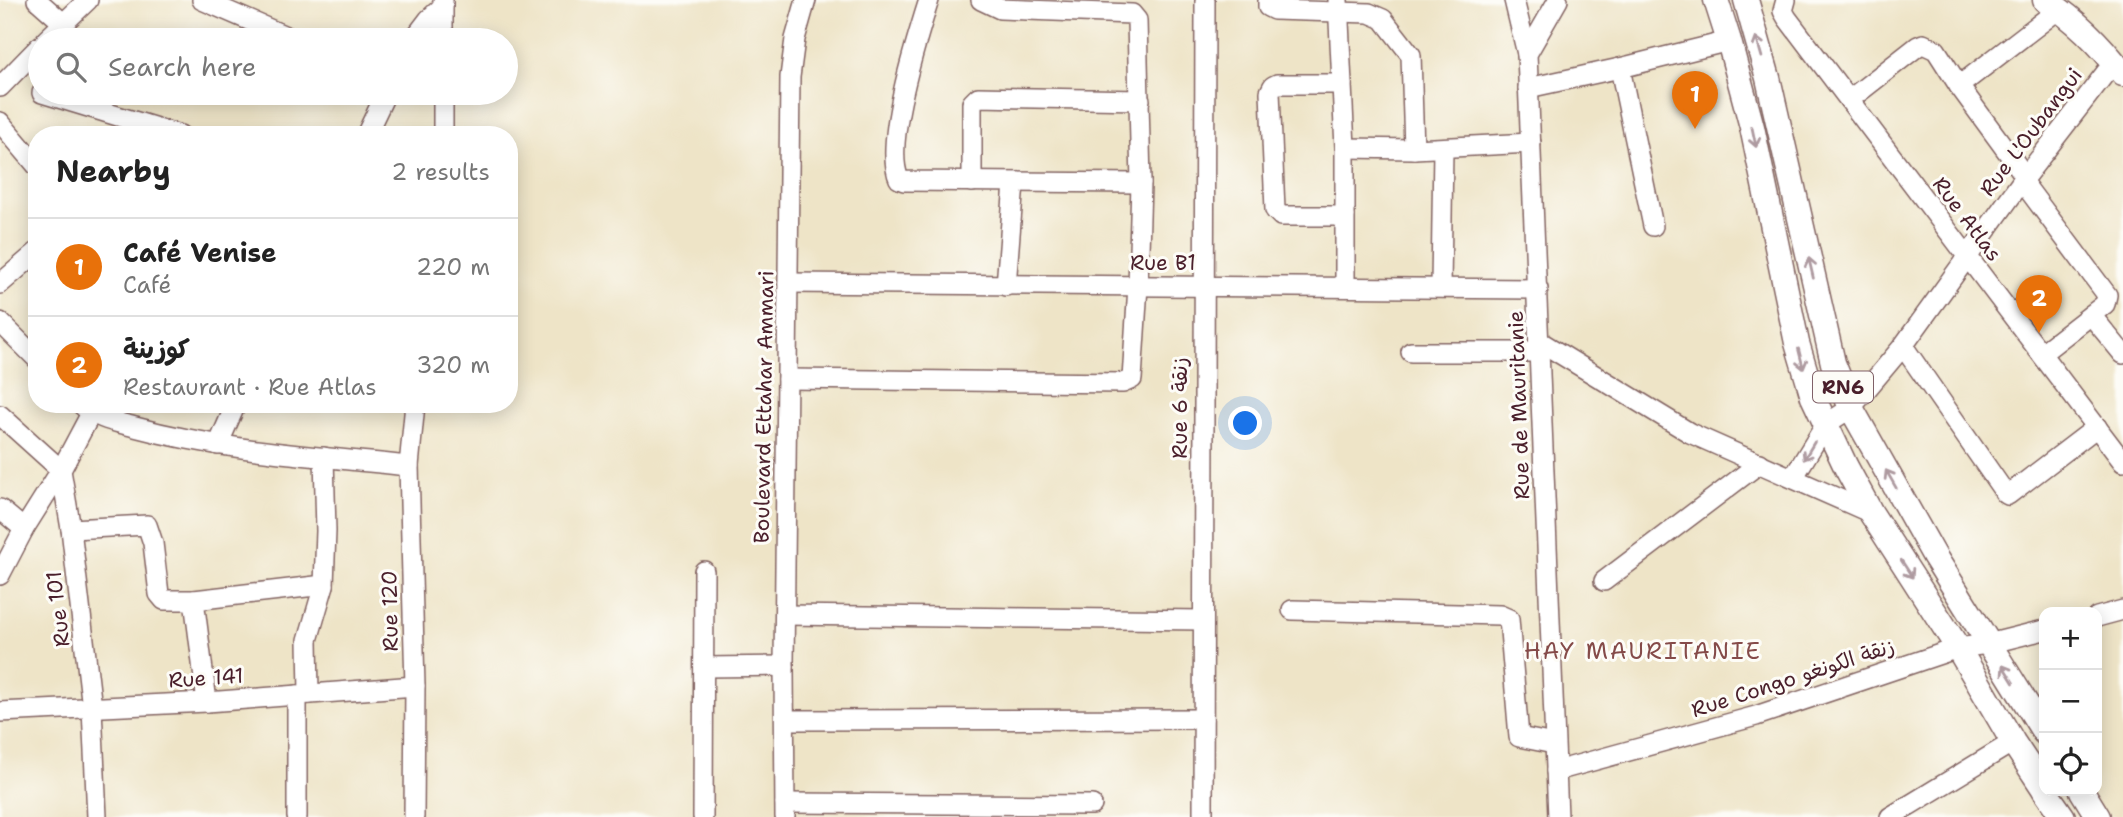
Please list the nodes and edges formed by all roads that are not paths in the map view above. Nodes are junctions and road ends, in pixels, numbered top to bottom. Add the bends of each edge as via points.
1 (37, 0) edge
2 (88, 0) edge
3 (202, 0) edge
4 (806, 0) edge
5 (929, 0) edge
6 (981, 0) edge
7 (1205, 0) edge
8 (1268, 0) edge
9 (1514, 0) edge
10 (1558, 0) edge
11 (1716, 0) edge
12 (1746, 0) edge
13 (1786, 0) edge
14 (443, 3) edge
15 (2052, 4) edge
16 (1000, 5) edge
17 (1339, 7) edge
18 (63, 23) junction
19 (58, 28) edge
20 (267, 28) edge
21 (422, 28) edge
22 (443, 28) edge
23 (1729, 41) junction
24 (1527, 54) junction
25 (28, 58) edge
26 (1620, 68) junction
27 (2118, 68) edge
28 (3, 84) edge
29 (1342, 84) junction
30 (1959, 86) junction
31 (1528, 88) junction
32 (28, 89) edge
33 (1140, 100) junction
34 (1849, 100) junction
35 (83, 105) edge
36 (380, 105) edge
37 (443, 105) edge
38 (0, 122) edge
39 (151, 126) edge
40 (370, 126) edge
41 (443, 126) edge
42 (1531, 143) junction
43 (1345, 148) junction
44 (1443, 148) junction
45 (1414, 149) junction
46 (28, 155) edge
47 (2023, 178) junction
48 (972, 182) junction
49 (1014, 183) junction
50 (1141, 183) junction
51 (1345, 216) junction
52 (1653, 226) dead end
53 (1967, 257) junction
54 (28, 260) edge
55 (788, 283) junction
56 (0, 284) edge
57 (1006, 286) junction
58 (1138, 286) junction
59 (1203, 286) junction
60 (1345, 287) junction
61 (1441, 287) junction
62 (1538, 289) junction
63 (2091, 315) junction
64 (0, 322) edge
65 (1540, 346) junction
66 (1903, 346) junction
67 (28, 350) edge
68 (1411, 352) dead end
69 (2042, 353) junction
70 (2123, 354) edge
71 (787, 379) junction
72 (1851, 408) junction
73 (87, 413) edge
74 (103, 413) edge
75 (232, 413) edge
76 (414, 413) edge
77 (0, 415) edge
78 (1826, 424) junction
79 (2097, 427) junction
80 (218, 445) junction
81 (324, 457) junction
82 (2123, 462) edge
83 (1760, 463) junction
84 (409, 466) junction
85 (61, 470) junction
86 (1793, 478) junction
87 (0, 509) edge
88 (1871, 513) junction
89 (24, 529) junction
90 (71, 529) junction
91 (704, 570) dead end
92 (0, 575) edge
93 (1605, 580) dead end
94 (324, 585) junction
95 (194, 600) junction
96 (1292, 610) dead end
97 (2123, 610) edge
98 (785, 615) junction
99 (2102, 616) edge
100 (1203, 620) junction
101 (2039, 631) edge
102 (1988, 644) junction
103 (1958, 648) junction
104 (784, 666) junction
105 (704, 667) junction
106 (415, 686) junction
107 (303, 694) junction
108 (208, 702) junction
109 (92, 708) junction
110 (0, 712) edge
111 (1203, 719) junction
112 (785, 720) junction
113 (2039, 724) edge
114 (2012, 742) junction
115 (1555, 744) junction
116 (1556, 771) junction
117 (2039, 781) edge
118 (2049, 796) edge
119 (2085, 796) edge
120 (1092, 805) dead end
121 (785, 810) edge
122 (97, 817) edge
123 (297, 817) edge
124 (414, 817) edge
125 (703, 817) edge
126 (1203, 817) edge
127 (1558, 817) edge
128 (1890, 817) edge
129 (2063, 817) edge
130 (2098, 817) edge

1 - 18 street
2 - 18 street
3 - 20 street
4 - 55 street, Boulevard Ettahar Ammari via 791,60
5 - 48 street via 904,90 895,144 896,171 904,181
6 - 16 street
7 - 59 street, Rue 6 زنقة
8 - 17 street via 1268,7 1274,10
9 - 24 street, Rue de Mauritanie
10 - 24 street
11 - 23 main road, RN6
72 -> 12 main road, RN6 via 1833,363
13 - 34 street, Rue Atlas via 1783,11 1787,18
14 - 21 street
14 - 22 street
15 - 27 main road
15 - 30 street
16 - 33 street via 1132,14 1137,24
17 - 29 street
17 - 45 street via 1377,15 1409,50
18 - 19 street
23 - 26 street
23 -> 78 main road, RN6 via 1752,127 1797,344
24 - 31 street, Rue de Mauritanie
25 - 28 street
26 - 31 street
26 - 52 street
27 - 47 street, Rue L'Oubangui
28 - 32 street
29 - 43 street
29 - 51 street via 1277,84 1270,92 1275,210 1283,216
30 - 34 street via 1936,50 1923,44
30 - 47 street
31 - 42 street, Rue de Mauritanie
33 - 48 street via 978,97 972,103
33 - 50 street
34 - 53 street, Rue Atlas
35 - 39 street
36 - 40 street
37 - 41 street
38 - 46 street
42 - 44 street
42 - 62 street, Rue de Mauritanie
43 - 45 street
43 - 51 street
44 - 45 street
44 - 61 street
47 - 53 street, Rue L'Oubangui
47 - 63 street via 2107,292 2105,304
48 - 49 street
49 - 50 street
49 - 57 street
50 - 58 street
51 - 60 street
53 - 66 street, Rue L'Oubangui
53 - 69 street, Rue Atlas
54 - 56 street
55 - 57 street, Rue B1
55 - 71 street, Boulevard Ettahar Ammari
57 - 58 street, Rue B1
58 - 59 street, Rue B1
58 - 71 street via 1131,381
59 - 60 street, Rue B1
59 - 100 street, Rue 6 زنقة
60 - 61 street, Rue B1
61 - 62 street, Rue B1
62 - 65 street, Rue de Mauritanie
63 - 69 street
63 - 70 street
64 - 67 street
65 - 68 street
65 - 83 street via 1690,433
65 - 115 street, Rue de Mauritanie
66 - 72 street, Rue L'Oubangui
66 - 79 street via 2008,495
69 - 79 street, Rue Atlas
71 - 98 street, Boulevard Ettahar Ammari
72 - 78 street, Rue L'Oubangui
102 -> 72 main road, RN6
73 - 85 street
74 - 80 street via 173,437
75 - 80 street
76 - 84 street, Rue 120
77 - 85 street
78 -> 86 street
78 - 88 main road, RN6
79 - 82 street, Rue Atlas
80 - 81 street
81 - 84 street
81 - 94 street
83 - 86 street
83 - 93 street
84 - 106 street, Rue 120
85 - 89 street
85 - 90 street, Rue 101
86 - 88 street
87 - 89 street
88 -> 103 main road, RN6
89 - 92 street
90 - 95 street via 147,525 161,597
90 - 109 street, Rue 101
91 - 105 street
94 - 95 street
94 - 107 street via 308,640
95 - 108 street
96 - 115 street via 1500,615 1509,619 1519,737
97 - 99 street
98 - 100 street
98 - 104 street, Boulevard Ettahar Ammari
100 - 111 street, Rue 6 زنقة
101 - 102 street, Rue Congo زنقة الكونغو
102 - 103 street, Rue Congo زنقة الكونغو
113 -> 102 main road, RN6
103 - 114 main road, RN6
103 - 116 street, Rue Congo زنقة الكونغو via 1756,716
104 - 105 street
104 - 112 street, Boulevard Ettahar Ammari
105 - 125 street
106 - 107 street, Rue 141
106 - 124 street, Rue 120
107 - 108 street, Rue 141
107 - 123 street
108 - 109 street, Rue 141
109 - 110 street, Rue 141
109 - 122 street, Rue 101
111 - 112 street
111 - 126 street, Rue 6 زنقة
112 - 121 street, Boulevard Ettahar Ammari
114 - 117 main road, RN6
114 - 128 street
115 - 116 street, Rue de Mauritanie
116 - 127 street, Rue de Mauritanie
118 - 129 main road, RN6
119 - 130 main road
120 - 121 street

